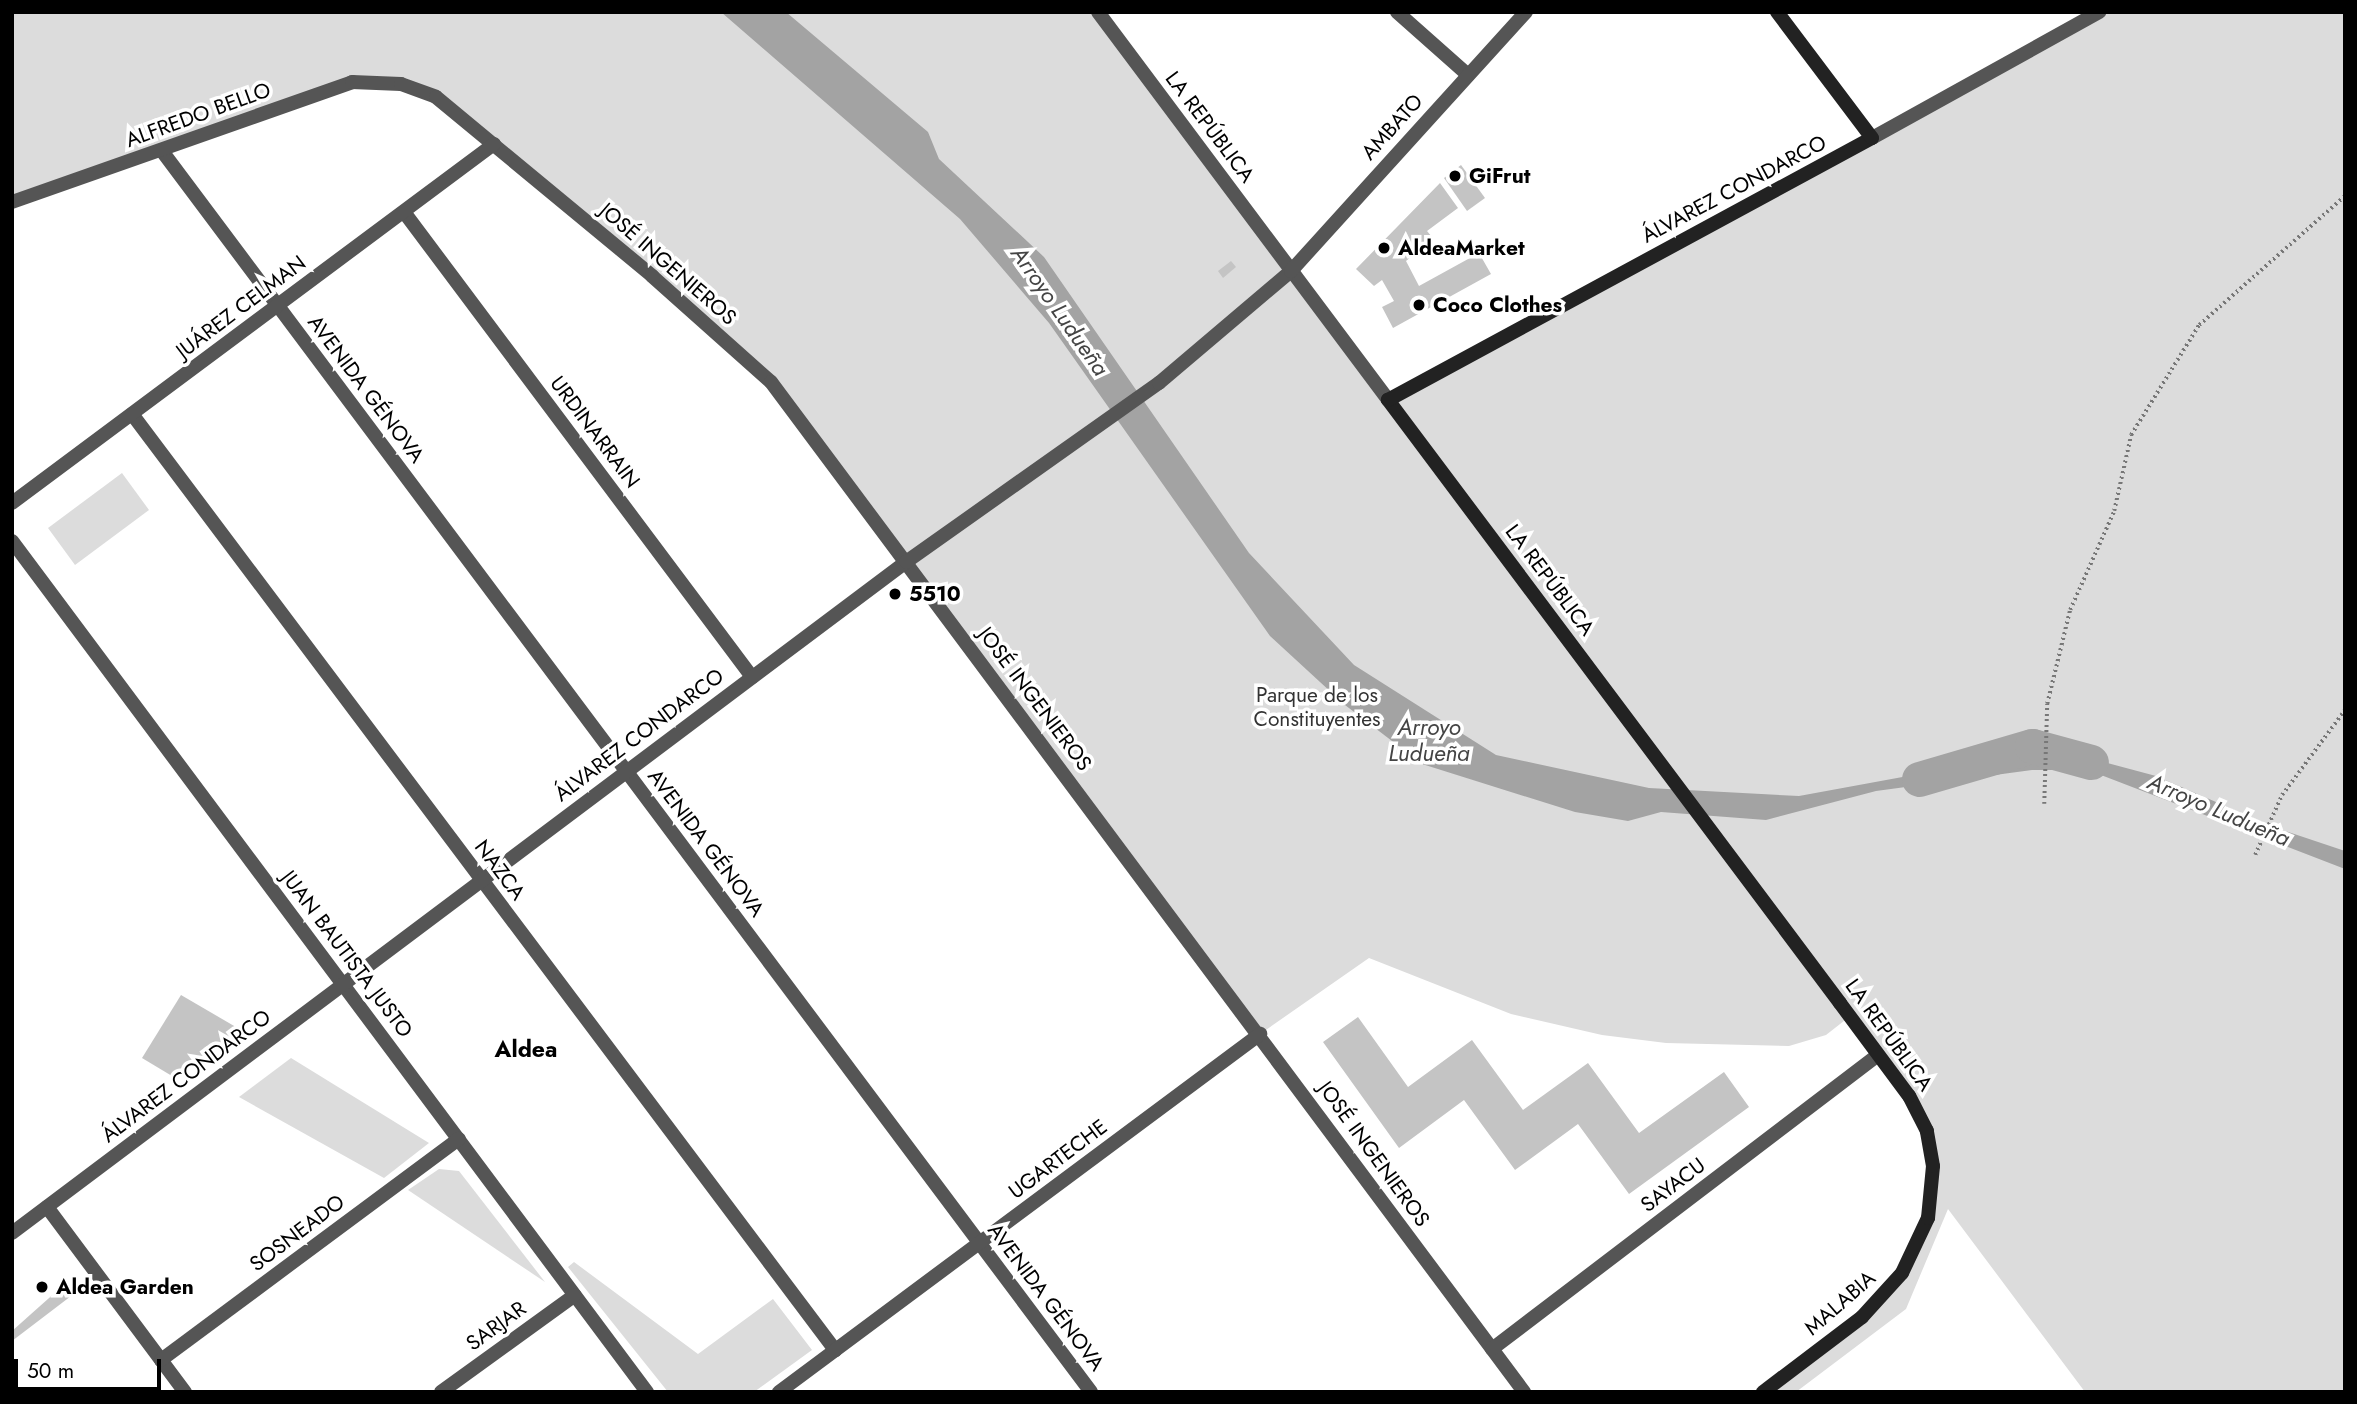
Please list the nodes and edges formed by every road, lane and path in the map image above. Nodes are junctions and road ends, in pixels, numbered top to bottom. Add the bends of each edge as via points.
1 (1098, 12) edge
2 (1397, 12) edge
3 (1526, 12) edge
4 (1777, 12) edge
5 (2099, 12) edge
6 (1468, 75) junction
7 (401, 84) joint
8 (1872, 138) junction
9 (495, 144) junction
10 (162, 151) junction
11 (2345, 196) edge
12 (12, 202) edge
13 (404, 212) junction
14 (1291, 271) junction
15 (277, 306) junction
16 (1388, 400) junction
17 (132, 414) junction
18 (12, 503) edge
19 (12, 541) edge
20 (906, 562) junction
21 (752, 677) junction
22 (2345, 710) edge
23 (626, 771) junction
24 (2044, 804) dead end
25 (2255, 855) dead end
26 (482, 880) junction
27 (343, 984) junction
28 (1260, 1034) junction
29 (1878, 1055) junction
30 (459, 1139) junction
31 (1933, 1188) joint
32 (47, 1207) junction
33 (12, 1233) edge
34 (980, 1243) junction
35 (575, 1295) junction
36 (1492, 1349) junction
37 (835, 1350) junction
38 (161, 1360) junction
39 (185, 1392) edge
40 (441, 1392) edge
41 (647, 1392) edge
42 (779, 1392) edge
43 (1091, 1392) edge
44 (1524, 1392) edge
45 (1763, 1392) edge

1 - 14 street, LA REPÚBLICA
2 - 6 street
3 - 6 street, AMBATO
4 - 8 main road
5 - 8 street, ÁLVAREZ CONDARCO
6 - 14 street, AMBATO
7 - 9 street, JOSÉ INGENIEROS via 436,97
7 - 10 street, ALFREDO BELLO via 352,82
8 - 16 main road, ÁLVAREZ CONDARCO
9 - 13 street, JUÁREZ CELMAN
9 - 20 street, JOSÉ INGENIEROS via 771,382
10 - 12 street, ALFREDO BELLO
10 - 15 street, AVENIDA GÉNOVA
11 - 24 path via 2199,325 2131,435 2115,511 2070,611 2047,704
13 - 15 street, JUÁREZ CELMAN
13 - 21 street, URDINARRAIN
14 - 16 street, LA REPÚBLICA
14 - 20 street, ÁLVAREZ CONDARCO via 1159,383
15 - 17 street, JUÁREZ CELMAN
15 - 23 street, AVENIDA GÉNOVA
16 - 29 main road, LA REPÚBLICA
17 - 18 street, JUÁREZ CELMAN
17 - 26 street, NAZCA
19 - 27 street, JUAN BAUTISTA JUSTO
20 - 21 street, ÁLVAREZ CONDARCO
20 - 28 street, JOSÉ INGENIEROS
21 - 23 street, ÁLVAREZ CONDARCO
22 - 25 path via 2282,794
23 - 26 street, ÁLVAREZ CONDARCO
23 - 34 street, AVENIDA GÉNOVA
26 - 27 street, ÁLVAREZ CONDARCO
26 - 37 street, NAZCA
27 - 30 street, JUAN BAUTISTA JUSTO
27 - 32 street, ÁLVAREZ CONDARCO
28 - 34 street, UGARTECHE
28 - 36 street, JOSÉ INGENIEROS
29 - 31 main road, LA REPÚBLICA via 1927,1131
29 - 36 street, SAYACU
30 - 35 street, JUAN BAUTISTA JUSTO
30 - 38 street, SOSNEADO
31 - 45 main road, MALABIA via 1916,1249 1883,1297
32 - 33 street, ÁLVAREZ CONDARCO
32 - 38 street
34 - 37 street, UGARTECHE
34 - 43 street, AVENIDA GÉNOVA
35 - 40 street, SARJAR
35 - 41 street, JUAN BAUTISTA JUSTO
36 - 44 street, JOSÉ INGENIEROS
37 - 42 street, UGARTECHE
38 - 39 street

